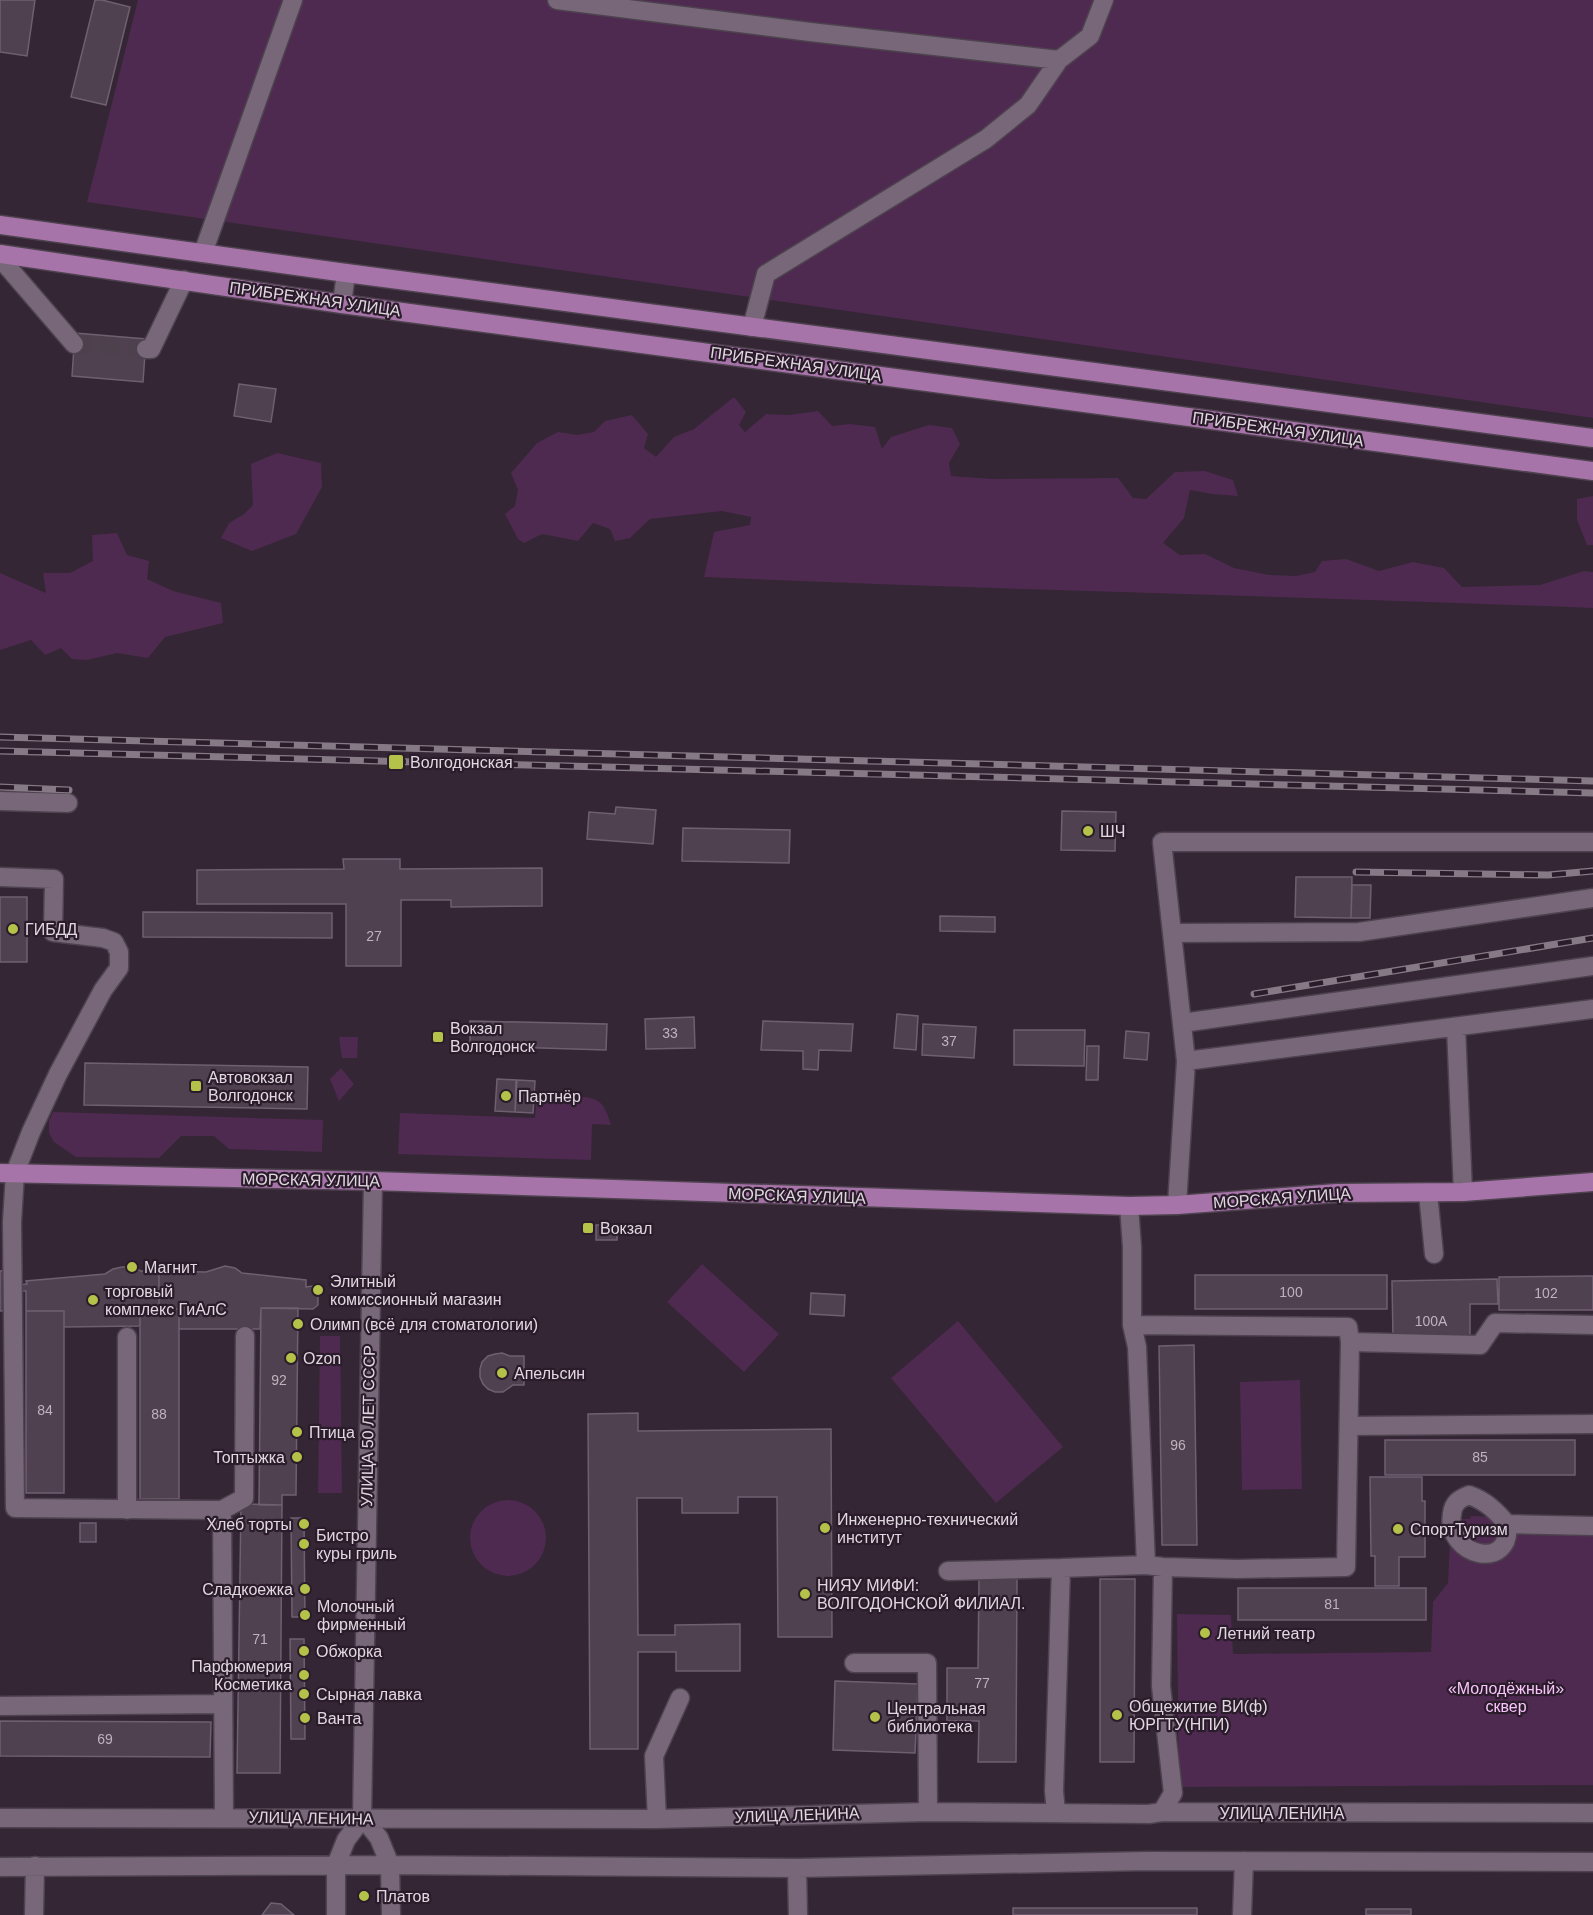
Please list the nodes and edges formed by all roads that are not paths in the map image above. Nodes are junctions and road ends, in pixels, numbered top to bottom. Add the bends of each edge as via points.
1 (293, 0) edge
2 (557, 0) edge
3 (1104, 0) edge
4 (1059, 60) junction
5 (0, 225) edge
6 (203, 253) junction
7 (0, 256) edge
8 (346, 273) junction
9 (184, 280) junction
10 (342, 304) junction
11 (752, 327) junction
12 (74, 344) dead end
13 (146, 349) dead end
14 (1593, 438) edge
15 (1593, 471) edge
16 (0, 801) edge
17 (68, 803) dead end
18 (1593, 842) edge
19 (0, 877) edge
20 (1593, 898) edge
21 (1172, 933) junction
22 (1593, 966) edge
23 (1593, 1009) edge
24 (1182, 1023) junction
25 (1455, 1027) junction
26 (1186, 1060) junction
27 (8, 1173) edge
28 (373, 1181) junction
29 (1593, 1182) edge
30 (1463, 1192) junction
31 (1428, 1193) junction
32 (1177, 1205) junction
33 (1129, 1206) junction
34 (1434, 1254) dead end
35 (6, 1322) edge
36 (1132, 1325) junction
37 (1593, 1325) edge
38 (128, 1336) dead end
39 (245, 1336) dead end
40 (1350, 1342) junction
41 (1593, 1424) edge
42 (1349, 1426) junction
43 (127, 1510) junction
44 (222, 1510) junction
45 (1507, 1524) dead end
46 (1593, 1526) edge
47 (1154, 1566) junction
48 (1061, 1568) junction
49 (948, 1571) dead end
50 (854, 1663) dead end
51 (680, 1698) dead end
52 (223, 1704) junction
53 (0, 1706) edge
54 (928, 1812) junction
55 (1162, 1812) junction
56 (1056, 1813) junction
57 (1593, 1813) edge
58 (0, 1818) edge
59 (224, 1818) junction
60 (363, 1819) junction
61 (657, 1819) junction
62 (1244, 1861) junction
63 (1593, 1862) edge
64 (336, 1865) junction
65 (390, 1865) junction
66 (35, 1866) junction
67 (0, 1867) edge
68 (796, 1868) junction
69 (34, 1915) edge
70 (336, 1915) edge
71 (390, 1915) edge
72 (798, 1915) edge
73 (1242, 1915) edge

1 - 6 street
2 - 4 street
3 - 4 street via 1090,36
4 - 11 street via 1028,105 986,138 766,274
5 - 6 main road, ПРИБРЕЖНАЯ УЛИЦА
6 - 8 main road, ПРИБРЕЖНАЯ УЛИЦА
7 - 9 main road, ПРИБРЕЖНАЯ УЛИЦА
7 - 12 street
8 - 10 street
8 - 11 main road, ПРИБРЕЖНАЯ УЛИЦА
9 - 10 main road, ПРИБРЕЖНАЯ УЛИЦА
9 - 13 street via 151,349
10 - 15 main road, ПРИБРЕЖНАЯ УЛИЦА
11 - 14 main road, ПРИБРЕЖНАЯ УЛИЦА
16 - 17 street
18 - 21 street via 1162,842
19 - 27 street via 54,879 53,932 103,938 114,942 119,952 119,968 58,1074
20 - 21 street via 1359,932
21 - 24 street
22 - 24 street
23 - 25 street
24 - 26 street
25 - 26 street
25 - 30 street
26 - 32 street
27 - 28 main road, МОРСКАЯ УЛИЦА
27 - 35 street via 12,1222
28 - 33 main road, МОРСКАЯ УЛИЦА
28 - 60 street, УЛИЦА 50 ЛЕТ СССР
29 - 30 main road, МОРСКАЯ УЛИЦА
30 - 31 main road, МОРСКАЯ УЛИЦА
31 - 32 main road, МОРСКАЯ УЛИЦА via 1337,1193
31 - 34 street
32 - 33 main road, МОРСКАЯ УЛИЦА
33 - 36 street
35 - 43 street via 15,1508
36 - 40 street via 1348,1327
36 - 47 street
37 - 40 street via 1495,1323 1480,1345
38 - 43 street
39 - 44 street via 244,1498
40 - 42 street
41 - 42 street
42 - 47 street via 1346,1567
43 - 44 street
44 - 52 street
45 - 46 street
47 - 48 street
47 - 55 street via 1161,1686 1173,1793
48 - 49 street
48 - 56 street
50 - 54 street via 927,1663
51 - 61 street via 654,1756
52 - 53 street
52 - 59 street
54 - 56 street, УЛИЦА ЛЕНИНА
54 - 61 street, УЛИЦА ЛЕНИНА
55 - 56 street, УЛИЦА ЛЕНИНА
55 - 57 street, УЛИЦА ЛЕНИНА
58 - 59 street, УЛИЦА ЛЕНИНА
59 - 60 street, УЛИЦА ЛЕНИНА
60 - 61 street, УЛИЦА ЛЕНИНА
60 - 64 street via 346,1840
60 - 65 street via 379,1838
62 - 63 street
62 - 68 street
62 - 73 street
64 - 65 street
64 - 66 street
64 - 70 street
65 - 68 street
65 - 71 street
66 - 67 street
66 - 69 street
68 - 72 street

